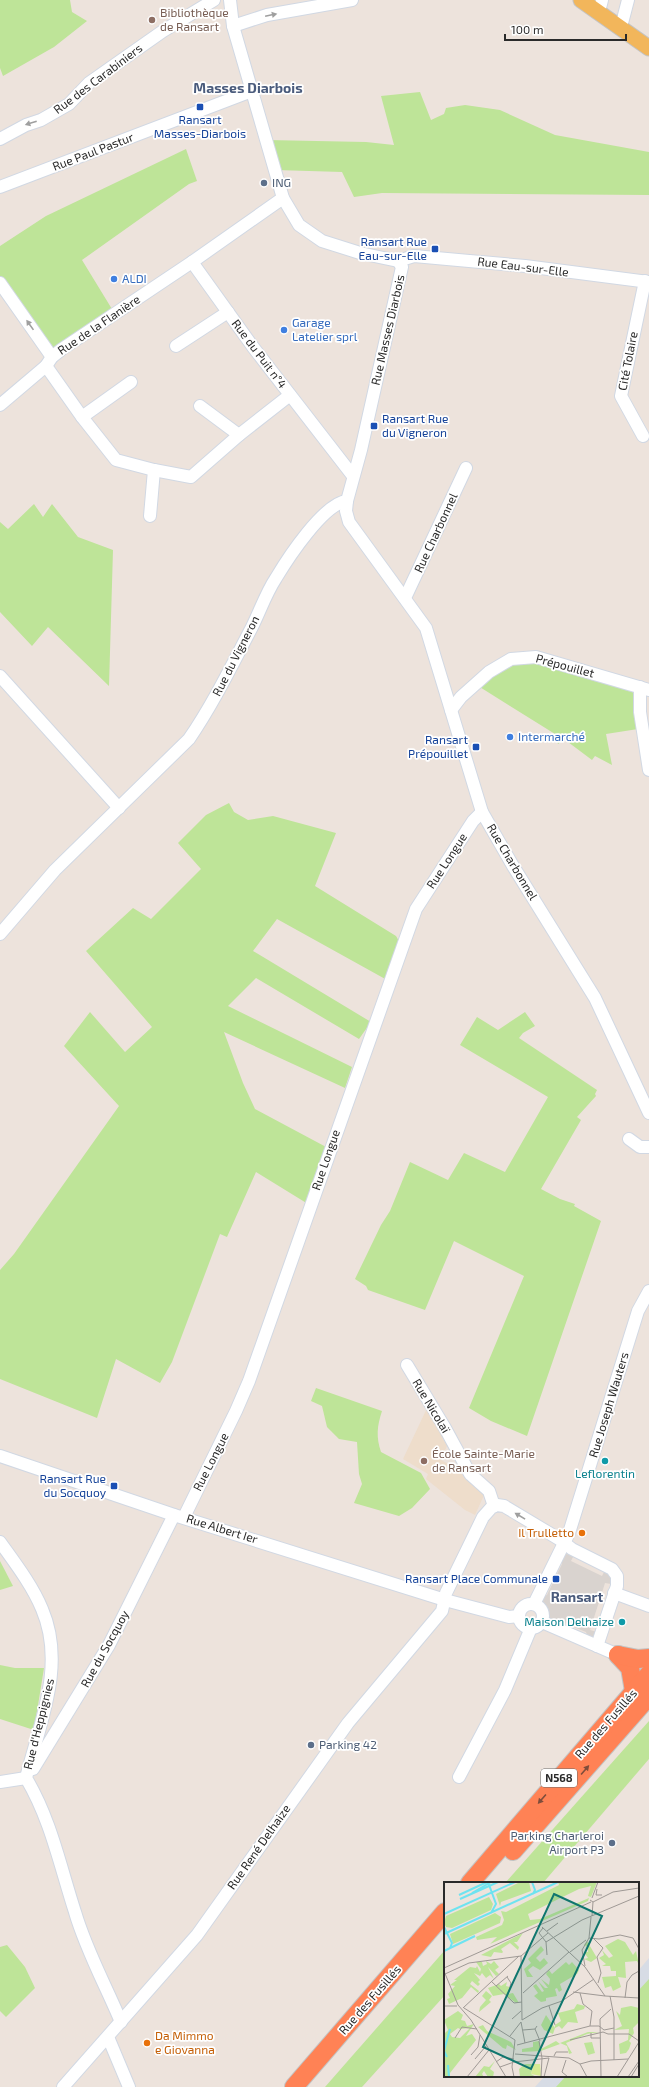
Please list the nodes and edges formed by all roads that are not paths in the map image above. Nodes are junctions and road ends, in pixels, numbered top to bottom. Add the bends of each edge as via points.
1 (214, 0) edge
2 (230, 0) edge
3 (352, 0) edge
4 (580, 0) edge
5 (628, 0) edge
6 (601, 6) edge
7 (233, 26) junction
8 (621, 26) junction
9 (649, 48) edge
10 (252, 92) junction
11 (0, 139) edge
12 (0, 187) edge
13 (283, 198) junction
14 (398, 261) junction
15 (192, 262) junction
16 (647, 281) edge
17 (0, 283) edge
18 (228, 312) junction
19 (176, 346) dead end
20 (49, 362) junction
21 (131, 382) dead end
22 (290, 395) junction
23 (0, 405) edge
24 (200, 406) dead end
25 (82, 417) junction
26 (239, 435) junction
27 (643, 436) dead end
28 (466, 468) dead end
29 (154, 470) junction
30 (353, 476) junction
31 (347, 501) junction
32 (150, 516) dead end
33 (405, 598) junction
34 (0, 676) edge
35 (645, 688) edge
36 (451, 710) junction
37 (647, 746) edge
38 (649, 770) edge
39 (119, 808) junction
40 (482, 812) junction
41 (0, 934) edge
42 (649, 1113) edge
43 (629, 1139) dead end
44 (649, 1147) edge
45 (649, 1292) edge
46 (407, 1366) dead end
47 (0, 1456) edge
48 (494, 1506) junction
49 (179, 1516) junction
50 (0, 1542) edge
51 (565, 1544) junction
52 (614, 1593) junction
53 (446, 1600) junction
54 (534, 1604) junction
55 (649, 1606) edge
56 (519, 1616) junction
57 (542, 1622) junction
58 (531, 1628) junction
59 (597, 1646) junction
60 (618, 1655) junction
61 (649, 1658) edge
62 (649, 1674) edge
63 (642, 1693) edge
64 (459, 1777) dead end
65 (26, 1778) junction
66 (0, 1782) edge
67 (471, 1882) edge
68 (486, 1882) edge
69 (444, 1913) edge
70 (444, 1930) edge
71 (121, 2022) junction
72 (108, 2037) junction
73 (63, 2087) edge
74 (129, 2087) edge
75 (294, 2087) edge
76 (310, 2087) edge

1 -> 11 street, Rue des Carabiniers via 163,31 89,83 69,104
2 - 7 street, Rue Masses Diarbois
7 -> 3 street via 267,15
4 - 6 main road
5 - 8 street
6 - 8 main road
7 - 10 street, Rue Masses Diarbois
8 - 9 main road
10 - 12 street, Rue Paul Pastur
10 - 13 street, Rue Masses Diarbois
13 - 14 street, Rue Masses Diarbois via 299,225 322,242
13 - 15 street, Rue de la Flanière
14 - 16 street, Rue Eau-sur-Elle via 414,256
14 - 30 street, Rue Masses Diarbois via 402,267
15 - 18 street, Rue du Puit n°4
15 - 20 street, Rue de la Flanière
16 - 27 street, Cité Tolaire via 621,396
20 -> 17 street, Rue du Puit n°4
18 - 19 street, Rue du Puit n°4
18 - 22 street, Rue du Puit n°4
20 - 23 street, Rue de la Flanière
20 - 25 street, Rue du Puit n°4
21 - 25 street
22 - 26 street, Rue du Puit n°4
22 - 30 street, Rue du Puit n°4
24 - 26 street
25 - 29 street, Rue du Puit n°4 via 116,460
26 - 29 street, Rue du Puit n°4 via 191,478
28 - 33 street, Rue Charbonnel
29 - 32 street
30 - 31 street, Rue Masses Diarbois
31 - 33 street, Rue Charbonnel via 349,522
31 - 39 street, Rue du Vigneron via 337,504 326,513 275,579 206,716 189,739
33 - 36 street, Rue Charbonnel via 426,628
34 - 39 street
35 - 36 street, Prépouillet via 536,656 512,659 489,672 461,697
35 - 37 street via 640,712
36 - 40 street, Rue Charbonnel
37 - 38 street
39 - 41 street, Rue du Vigneron via 55,870
40 - 42 street, Rue Charbonnel via 595,998
40 - 49 street, Rue Longue via 473,821 416,909 249,1381 234,1416
43 - 44 street via 640,1147
45 - 51 street, Rue Joseph Wauters via 638,1311
46 - 48 street, Rue Nicolaï via 470,1474 489,1491
47 - 49 street, Rue Albert Ier
51 -> 48 street via 509,1509 500,1505
48 - 53 street via 480,1523 446,1593
49 - 53 street, Rue Albert Ier
49 - 65 street, Rue du Socquoy via 109,1645
50 - 65 street, Rue d'Heppignies via 42,1609 51,1652 51,1685
51 - 52 street via 572,1550 612,1569 617,1576
51 - 54 street, Rue Joseph Wauters
52 - 55 street
52 - 59 street
53 - 56 street, Rue Albert Ier via 509,1617
53 - 71 street, Rue René Delhaize via 442,1611 362,1705 315,1768 197,1935
54 - 56 street via 523,1607
54 - 57 street via 541,1608
56 - 58 street via 523,1625
57 - 58 street
57 - 59 street
58 - 64 street via 505,1690
59 - 60 street
60 - 61 highway via 638,1659
60 - 63 highway via 630,1668
62 - 63 highway, Rue des Fusillés / N568
63 -> 67 highway, Rue des Fusillés / N568
68 -> 63 highway, Rue des Fusillés / N568
65 - 66 street
65 - 71 street, Rue d'Heppignies via 50,1828 79,1926
69 - 75 highway, Rue des Fusillés
70 - 76 highway, Rue des Fusillés
71 - 72 street, Rue René Delhaize
72 - 73 street, Rue René Delhaize
72 - 74 street

